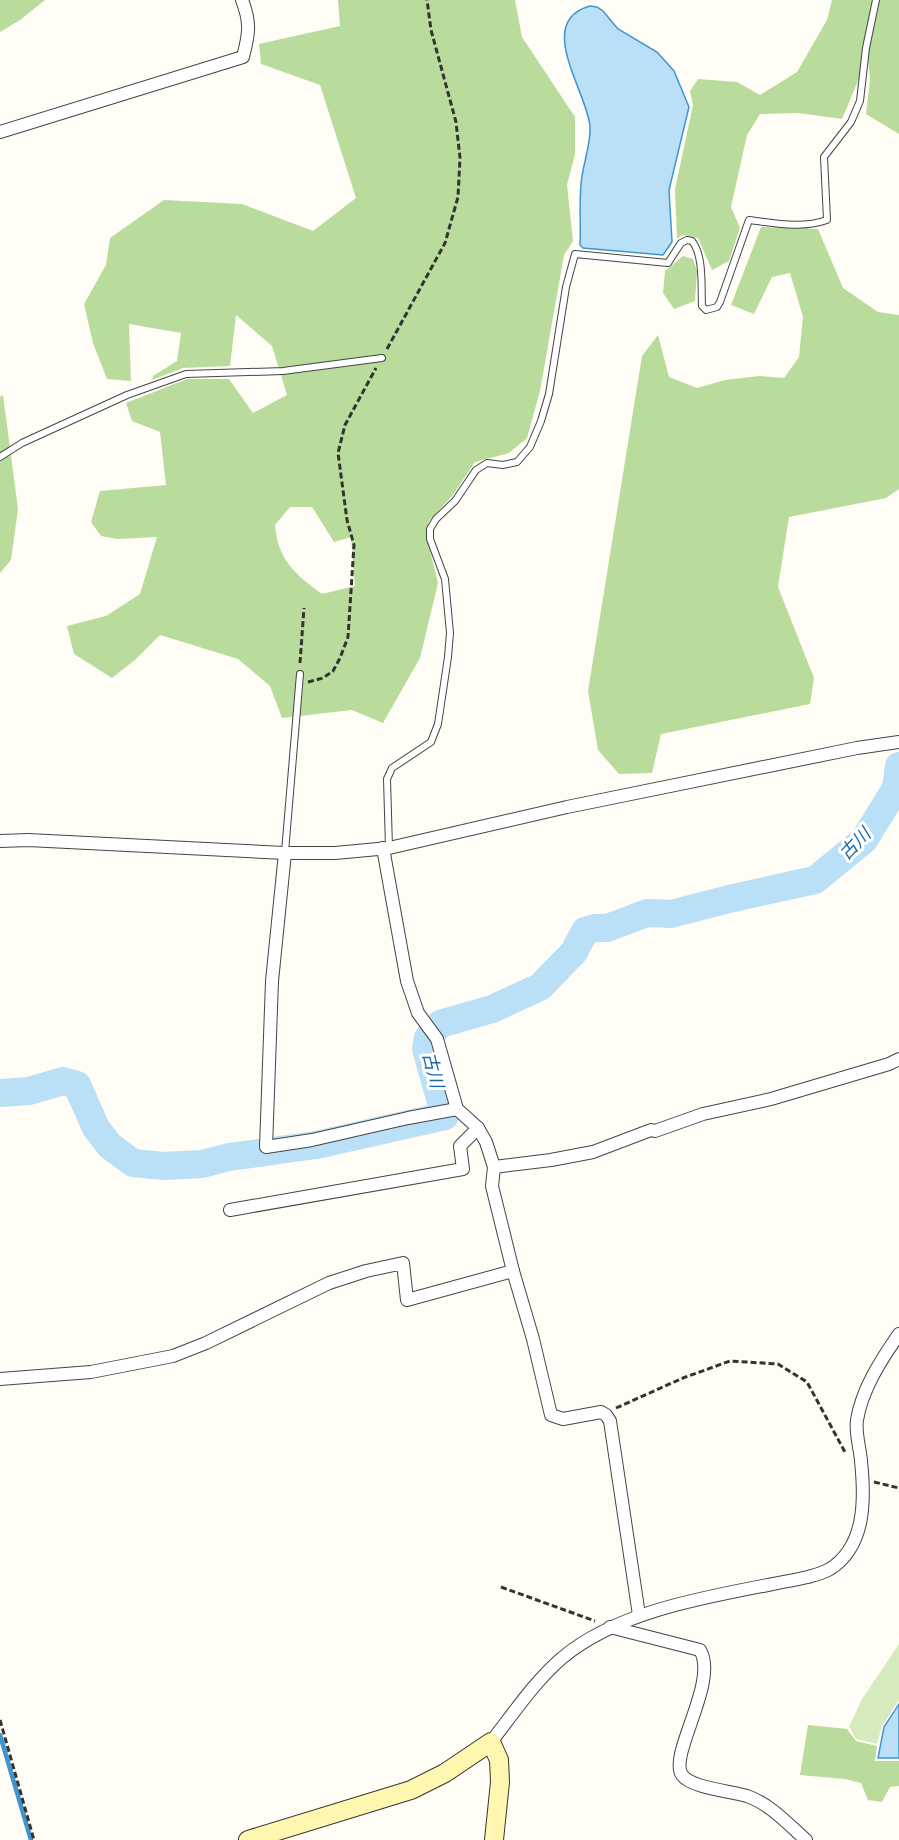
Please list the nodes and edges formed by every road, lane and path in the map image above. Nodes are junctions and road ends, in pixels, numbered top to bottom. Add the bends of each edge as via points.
1 (242, 0) edge
2 (427, 0) edge
3 (876, 0) edge
4 (0, 132) edge
5 (382, 358) junction
6 (0, 456) edge
7 (304, 608) dead end
8 (300, 674) joint
9 (299, 683) junction
10 (899, 742) edge
11 (0, 841) edge
12 (386, 848) junction
13 (285, 853) junction
14 (899, 1059) edge
15 (448, 1111) junction
16 (478, 1128) junction
17 (494, 1167) junction
18 (230, 1210) dead end
19 (513, 1271) junction
20 (899, 1334) edge
21 (0, 1379) edge
22 (606, 1415) junction
23 (846, 1455) dead end
24 (863, 1480) junction
25 (899, 1488) edge
26 (501, 1587) dead end
27 (639, 1616) junction
28 (610, 1627) junction
29 (0, 1720) edge
30 (491, 1742) junction
31 (34, 1840) edge
32 (248, 1840) edge
33 (494, 1840) edge
34 (806, 1840) edge

1 - 4 street via 250,32 243,57
2 - 5 path via 431,30 456,122 460,158 458,197 445,243
3 - 12 lane via 860,101 851,122 824,158 827,220 813,225 749,220 720,302 711,310 702,306 699,260 692,240 681,243 668,263 574,254 549,394 530,447 517,462 487,463 476,470 430,529 445,579 448,657 438,724 431,742 392,768 387,779
5 - 6 lane via 283,371 186,374 127,395
5 - 9 path via 345,425 338,453 354,545 348,637 333,671 323,678
7 - 8 path
8 - 9 lane
9 - 13 lane
10 - 12 street via 567,807
11 - 13 street
12 - 13 street
12 - 15 street via 407,981 418,1013 437,1039
13 - 15 street via 272,981 266,1147
14 - 17 street via 771,1099 651,1130 593,1152
15 - 16 street
16 - 17 street
16 - 18 street via 460,1146 463,1169
17 - 19 street via 492,1186
19 - 21 street via 407,1300 403,1263 328,1283 173,1356 91,1372
19 - 22 street via 551,1415 563,1419 601,1412
20 - 24 street via 872,1378 859,1412
22 - 23 path via 622,1403 730,1361 778,1364 807,1382
22 - 27 street
24 - 25 path
24 - 27 street via 864,1507 857,1536 848,1552 828,1571
26 - 28 path
27 - 28 street
28 - 30 street via 562,1658
28 - 34 street via 700,1650 704,1671 678,1763 682,1775 694,1784 748,1797 767,1806
29 - 31 path
30 - 32 street via 411,1790
30 - 33 street via 499,1760 500,1782

